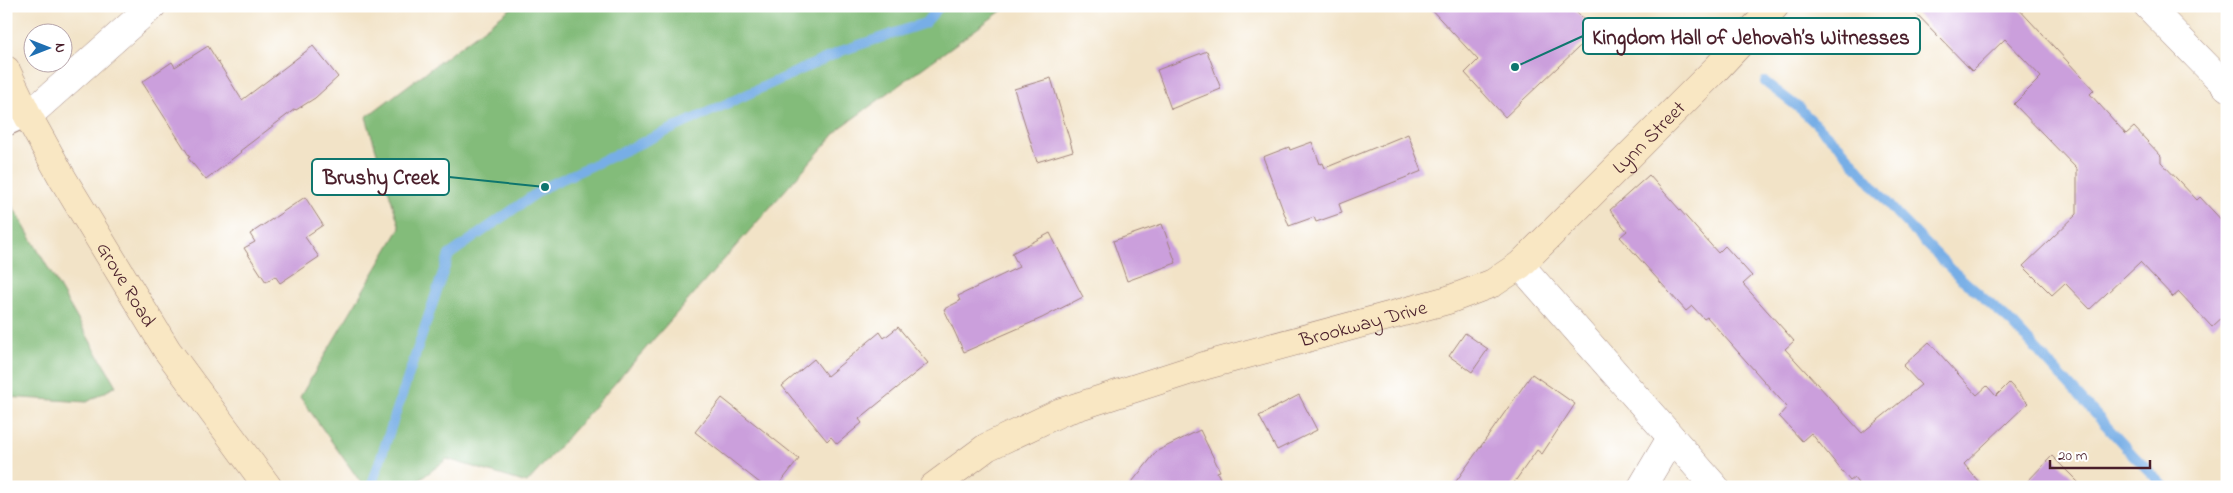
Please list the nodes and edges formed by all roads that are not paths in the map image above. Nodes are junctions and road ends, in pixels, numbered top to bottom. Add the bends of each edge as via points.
1 (152, 6) edge
2 (1775, 6) edge
3 (2148, 6) edge
4 (6, 70) edge
5 (2227, 87) edge
6 (17, 121) edge
7 (1520, 266) junction
8 (1672, 438) junction
9 (268, 487) edge
10 (933, 487) edge
11 (1642, 487) edge
12 (1715, 487) edge

1 - 6 street
2 - 7 street, Lynn Street
3 - 5 street
4 - 6 street, Grove Road
6 - 9 street, Grove Road via 63,179 167,350
7 - 8 street
7 - 10 street, Brookway Drive via 1493,283 1448,300 1207,365 1061,412 987,447
8 - 11 street
8 - 12 street

